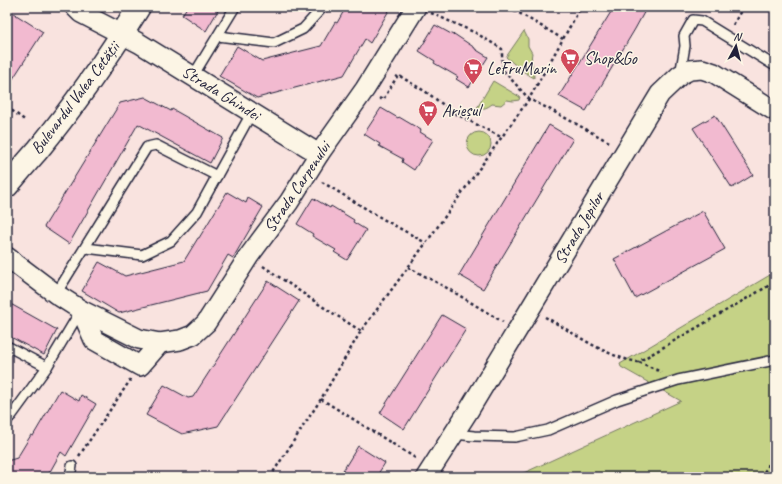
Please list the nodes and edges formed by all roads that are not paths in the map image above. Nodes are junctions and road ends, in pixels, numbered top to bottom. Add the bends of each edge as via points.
1 (75, 7) edge
2 (140, 7) edge
3 (235, 7) edge
4 (323, 7) edge
5 (416, 7) edge
6 (123, 34) junction
7 (218, 36) junction
8 (775, 66) edge
9 (680, 75) junction
10 (193, 76) junction
11 (775, 111) edge
12 (252, 112) junction
13 (319, 154) junction
14 (217, 176) junction
15 (7, 186) edge
16 (86, 248) junction
17 (7, 257) edge
18 (56, 294) junction
19 (81, 310) junction
20 (160, 343) junction
21 (7, 346) edge
22 (775, 360) edge
23 (47, 367) junction
24 (7, 420) edge
25 (454, 434) junction
26 (72, 466) road end
27 (429, 473) edge
28 (70, 477) edge

1 - 6 street, Strada Ghindei
2 - 6 main road, Bulevardul Valea Cetății
3 - 7 lane
4 - 7 lane via 303,29 274,43
5 - 13 street, Strada Carpenului via 365,89
6 - 10 street, Strada Ghindei
6 - 15 main road, Bulevardul Valea Cetății via 59,124
7 - 10 lane
8 - 9 lane via 702,21 693,20 684,36 685,46
9 - 11 street, Strada Jepilor via 690,70 702,69 714,73
9 - 25 street, Strada Jepilor via 660,94
10 - 12 street, Strada Ghindei
12 - 13 street, Strada Ghindei
12 - 14 lane
13 - 20 street, Strada Carpenului via 206,323 193,335
14 - 16 lane via 197,212 171,241 142,254
14 - 16 lane via 156,145 147,147
16 - 18 lane
17 - 18 street, Strada Carpenului
18 - 19 street, Strada Carpenului
19 - 20 street, Strada Carpenului via 139,339
19 - 20 street via 94,340 140,366
19 - 23 lane
21 - 23 lane
22 - 25 lane via 678,380 617,400 548,430 515,437
23 - 24 lane
25 - 27 street, Strada Jepilor
26 - 28 lane

